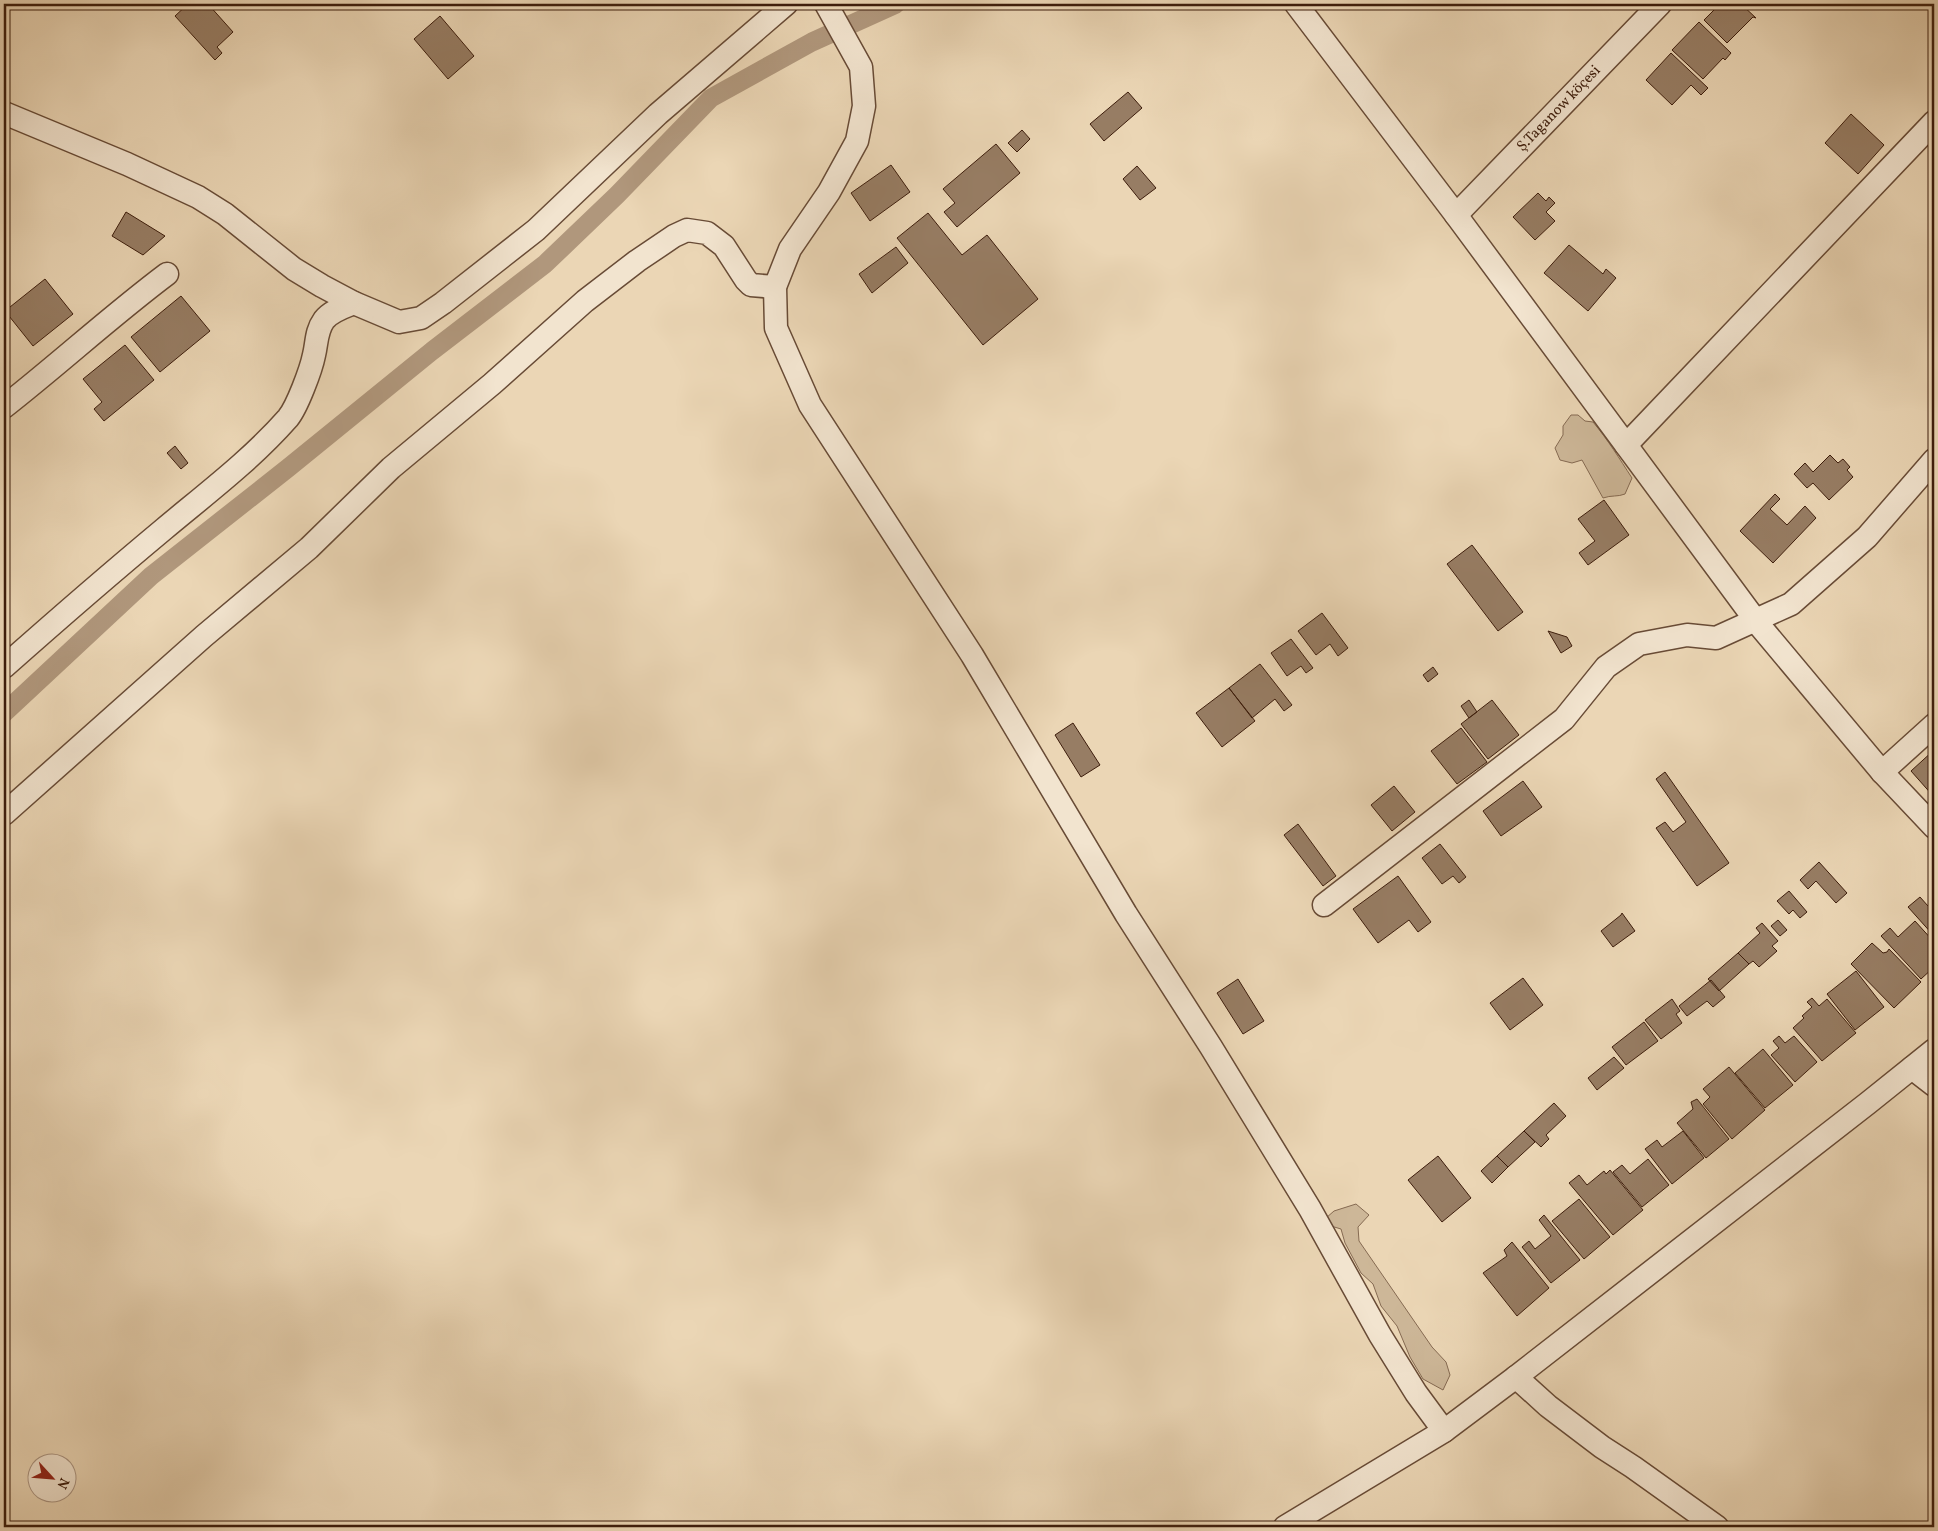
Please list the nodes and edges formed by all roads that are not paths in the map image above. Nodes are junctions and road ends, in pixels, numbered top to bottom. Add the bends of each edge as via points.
1 (786, 4) edge
2 (826, 4) edge
3 (1296, 4) edge
4 (1660, 4) edge
5 (4, 113) edge
6 (1934, 122) edge
7 (1456, 215) junction
8 (167, 274) dead end
9 (775, 287) junction
10 (354, 303) junction
11 (4, 407) edge
12 (1626, 445) junction
13 (1934, 460) edge
14 (1755, 620) junction
15 (4, 667) edge
16 (1934, 725) edge
17 (1882, 772) junction
18 (4, 814) edge
19 (1934, 828) edge
20 (1324, 905) dead end
21 (1934, 1050) edge
22 (1912, 1068) junction
23 (1934, 1086) edge
24 (1516, 1377) junction
25 (1444, 1431) junction
26 (1285, 1527) edge
27 (1717, 1527) edge

1 - 10 street via 658,114 536,230 443,303 420,318 399,322
2 - 9 street via 861,67 864,106 857,141 829,192 790,249
3 - 7 street
4 - 7 street, Ş.Taganow köçesi
5 - 10 street via 198,197 225,214 294,269
6 - 12 street
7 - 12 street
8 - 11 street
9 - 18 street via 751,285 724,246 707,233 687,230 659,246 585,302 390,468 309,548 204,636
9 - 25 street via 776,328 810,404 972,655 1126,914 1313,1213 1380,1335
10 - 15 street via 336,310 325,319 316,334 314,356 290,415 267,441
12 - 14 street
13 - 14 street via 1867,537 1824,576 1791,604
14 - 17 street
14 - 20 street via 1716,638 1687,634 1640,644 1606,667 1564,720
16 - 17 street
17 - 19 street
21 - 22 street
22 - 23 street
22 - 24 street
24 - 25 street
24 - 27 street via 1602,1447
25 - 26 street

